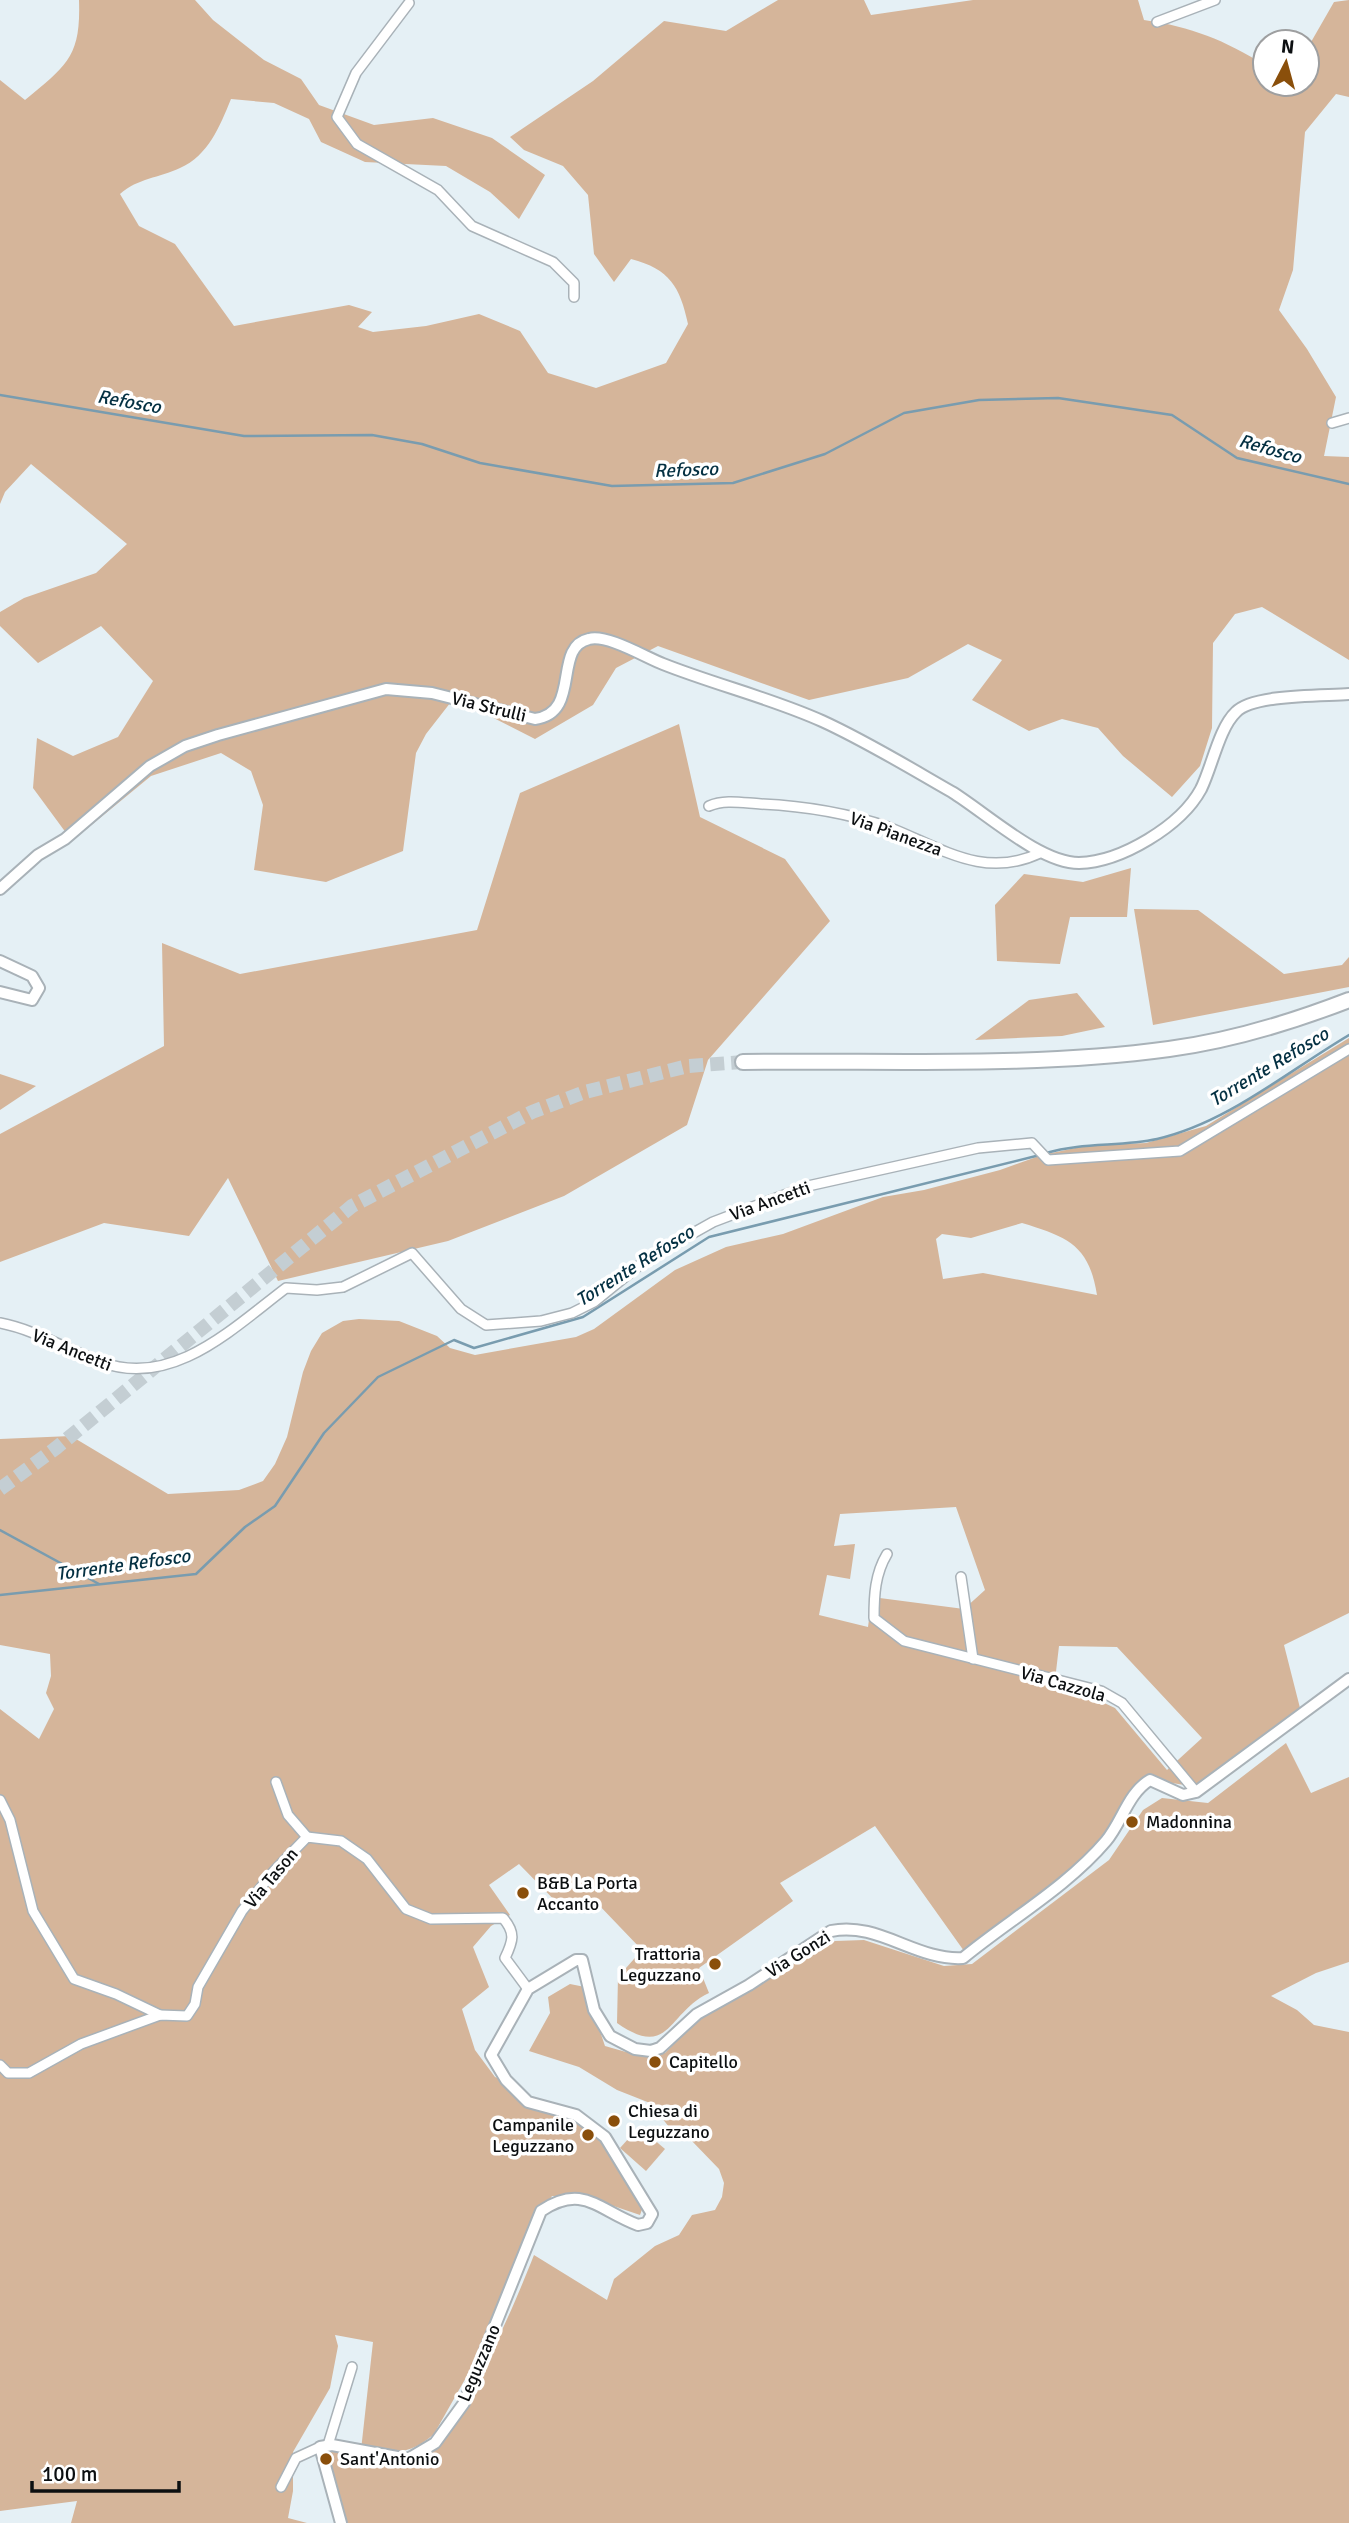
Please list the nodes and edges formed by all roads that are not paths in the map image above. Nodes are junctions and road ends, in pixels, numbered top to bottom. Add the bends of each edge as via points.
1 (1215, 0) edge
2 (411, 1) edge
3 (1157, 22) dead end
4 (574, 298) dead end
5 (1349, 418) edge
6 (1332, 423) dead end
7 (1349, 694) edge
8 (709, 806) dead end
9 (1040, 853) junction
10 (0, 889) edge
11 (0, 961) edge
12 (0, 992) edge
13 (1349, 1000) edge
14 (1349, 1049) edge
15 (743, 1062) tunnel mouth
16 (0, 1323) edge
17 (887, 1554) dead end
18 (961, 1577) dead end
19 (973, 1659) junction
20 (1349, 1679) edge
21 (276, 1782) dead end
22 (1196, 1792) junction
23 (0, 1800) edge
24 (307, 1837) junction
25 (528, 1989) junction
26 (160, 2015) junction
27 (0, 2066) edge
28 (652, 2214) joint
29 (352, 2367) dead end
30 (324, 2446) junction
31 (281, 2487) dead end
32 (341, 2523) edge

1 - 3 street
2 - 4 street via 356,73 337,117 357,144 438,190 472,226 553,262 574,283
5 - 6 street
7 - 9 street via 1254,702 1236,712 1201,790 1180,816 1131,849 1080,863
8 - 9 street, Via Pianezza via 719,801 840,813 887,827 960,859 1014,864
9 - 10 street, Via Strulli via 952,792 823,721 606,640 589,639 577,646 561,702 545,718 432,693 386,689 185,746 150,766
11 - 12 street via 36,979 39,993 25,1001
13 - 15 highway via 1249,1033 1171,1049 1045,1059
14 - 16 street, Via Ancetti via 1180,1151 1048,1160 1032,1143 978,1148 808,1186 713,1222 647,1259 594,1302 572,1314 541,1321 486,1325 461,1309 412,1253 343,1287 286,1288 205,1349 162,1368 125,1371 62,1343
17 - 19 street, Via Cazzola via 877,1579 874,1618 904,1641
18 - 19 street
19 - 22 street, Via Cazzola via 1101,1691 1122,1703
20 - 22 street
21 - 24 street via 288,1815
22 - 25 street, Via Gonzi via 1183,1795 1150,1780 1140,1786 1107,1839 1085,1861 963,1958 928,1955 868,1931 831,1931 697,2014 651,2051 635,2049 610,2036 594,2010 582,1960
23 - 26 street via 10,1820 33,1910 75,1979
24 - 25 street, Via Tason via 341,1841 368,1859 406,1909 431,1919 503,1918 512,1928 513,1941 505,1958
24 - 26 street, Via Tason via 242,1911 198,1987 187,2016
25 - 28 street, Via Gonzi via 491,2055 506,2080 528,2102 576,2115 605,2137
26 - 27 street, Via Tason via 81,2044 29,2073 8,2073
28 - 30 street, Leguzzano via 647,2223 638,2225 579,2197 554,2202 541,2211 464,2403 435,2443 408,2459
29 - 30 street
30 - 31 street via 296,2458
30 - 32 street

